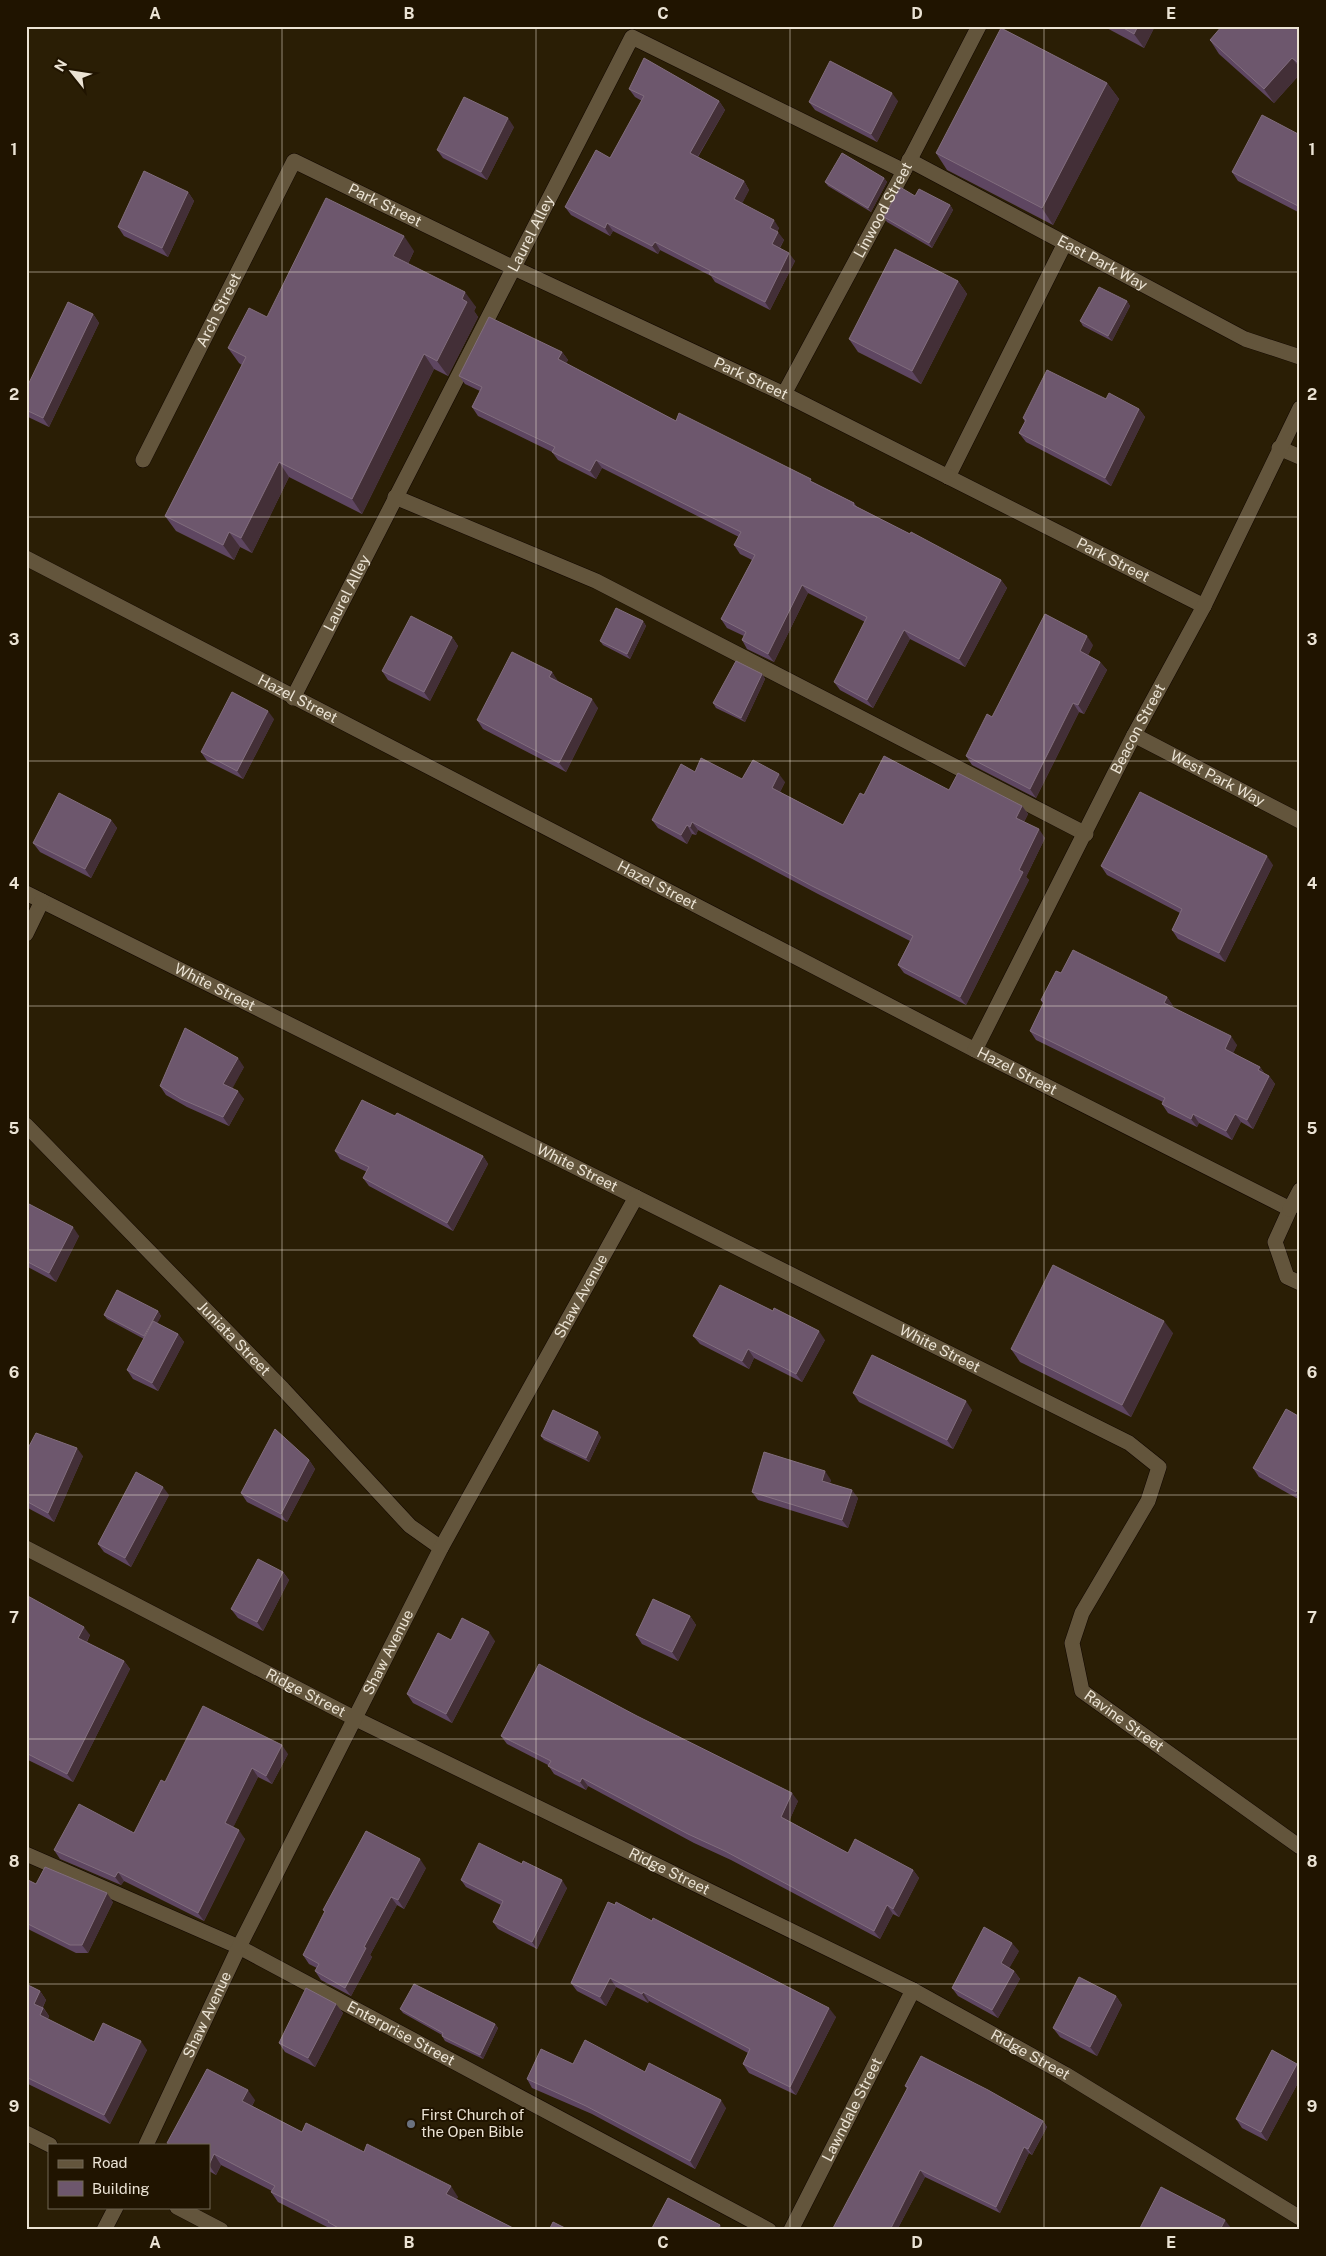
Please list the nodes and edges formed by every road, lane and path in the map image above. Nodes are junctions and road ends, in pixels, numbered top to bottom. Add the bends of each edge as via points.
1 (979, 26) edge
2 (294, 161) joint
3 (906, 165) junction
4 (1064, 243) junction
5 (512, 267) junction
6 (1300, 357) edge
7 (784, 394) junction
8 (1300, 408) edge
9 (1279, 448) junction
10 (1300, 458) edge
11 (142, 460) dead end
12 (948, 477) junction
13 (395, 497) junction
14 (26, 558) edge
15 (1204, 606) junction
16 (293, 698) junction
17 (1134, 735) junction
18 (1300, 821) edge
19 (1086, 834) junction
20 (26, 893) edge
21 (42, 901) junction
22 (26, 934) edge
23 (975, 1050) junction
24 (26, 1125) edge
25 (1300, 1190) edge
26 (636, 1197) junction
27 (1290, 1209) junction
28 (1300, 1283) edge
29 (1128, 1443) joint
30 (26, 1548) edge
31 (441, 1548) junction
32 (354, 1718) junction
33 (1300, 1847) edge
34 (26, 1854) edge
35 (239, 1947) junction
36 (913, 1990) junction
37 (26, 2134) edge
38 (48, 2144) edge
39 (146, 2144) edge
40 (115, 2208) edge
41 (179, 2208) edge
42 (1300, 2218) edge
43 (104, 2230) edge
44 (221, 2230) edge
45 (769, 2230) edge
46 (791, 2230) edge

1 - 3 street, Linwood Street
2 - 5 street, Park Street
2 - 11 street, Arch Street
3 - 4 street, East Park Way
3 - 5 street, Laurel Alley via 632,37
3 - 7 street, Linwood Street
4 - 6 street, East Park Way via 1245,339
4 - 12 street
5 - 7 street, Park Street
5 - 13 street, Laurel Alley
7 - 12 street, Park Street
8 - 9 street, Beacon Street
9 - 10 street
9 - 15 street, Beacon Street
12 - 15 street, Park Street
13 - 16 street, Laurel Alley
13 - 19 street via 596,581
14 - 16 street, Hazel Street
15 - 17 street, Beacon Street
16 - 23 street, Hazel Street
17 - 18 street, West Park Way
17 - 19 street, Beacon Street
19 - 23 street, Beacon Street
20 - 21 street, White Street
21 - 22 street
21 - 26 street, White Street
23 - 27 street, Hazel Street
24 - 31 street, Juniata Street via 283,1389 410,1526
25 - 27 street
26 - 29 street, White Street
26 - 31 street, Shaw Avenue
27 - 28 street via 1275,1242 1287,1276
29 - 33 street, Ravine Street via 1159,1467 1148,1501 1082,1613 1072,1643 1082,1691
30 - 32 street, Ridge Street
31 - 32 street, Shaw Avenue
32 - 35 street, Shaw Avenue
32 - 36 street, Ridge Street
34 - 35 street, Enterprise Street
35 - 39 street, Shaw Avenue
35 - 45 street, Enterprise Street
36 - 42 street, Ridge Street via 1066,2074
36 - 46 street, Lawndale Street
37 - 38 street
40 - 43 street
41 - 44 street

